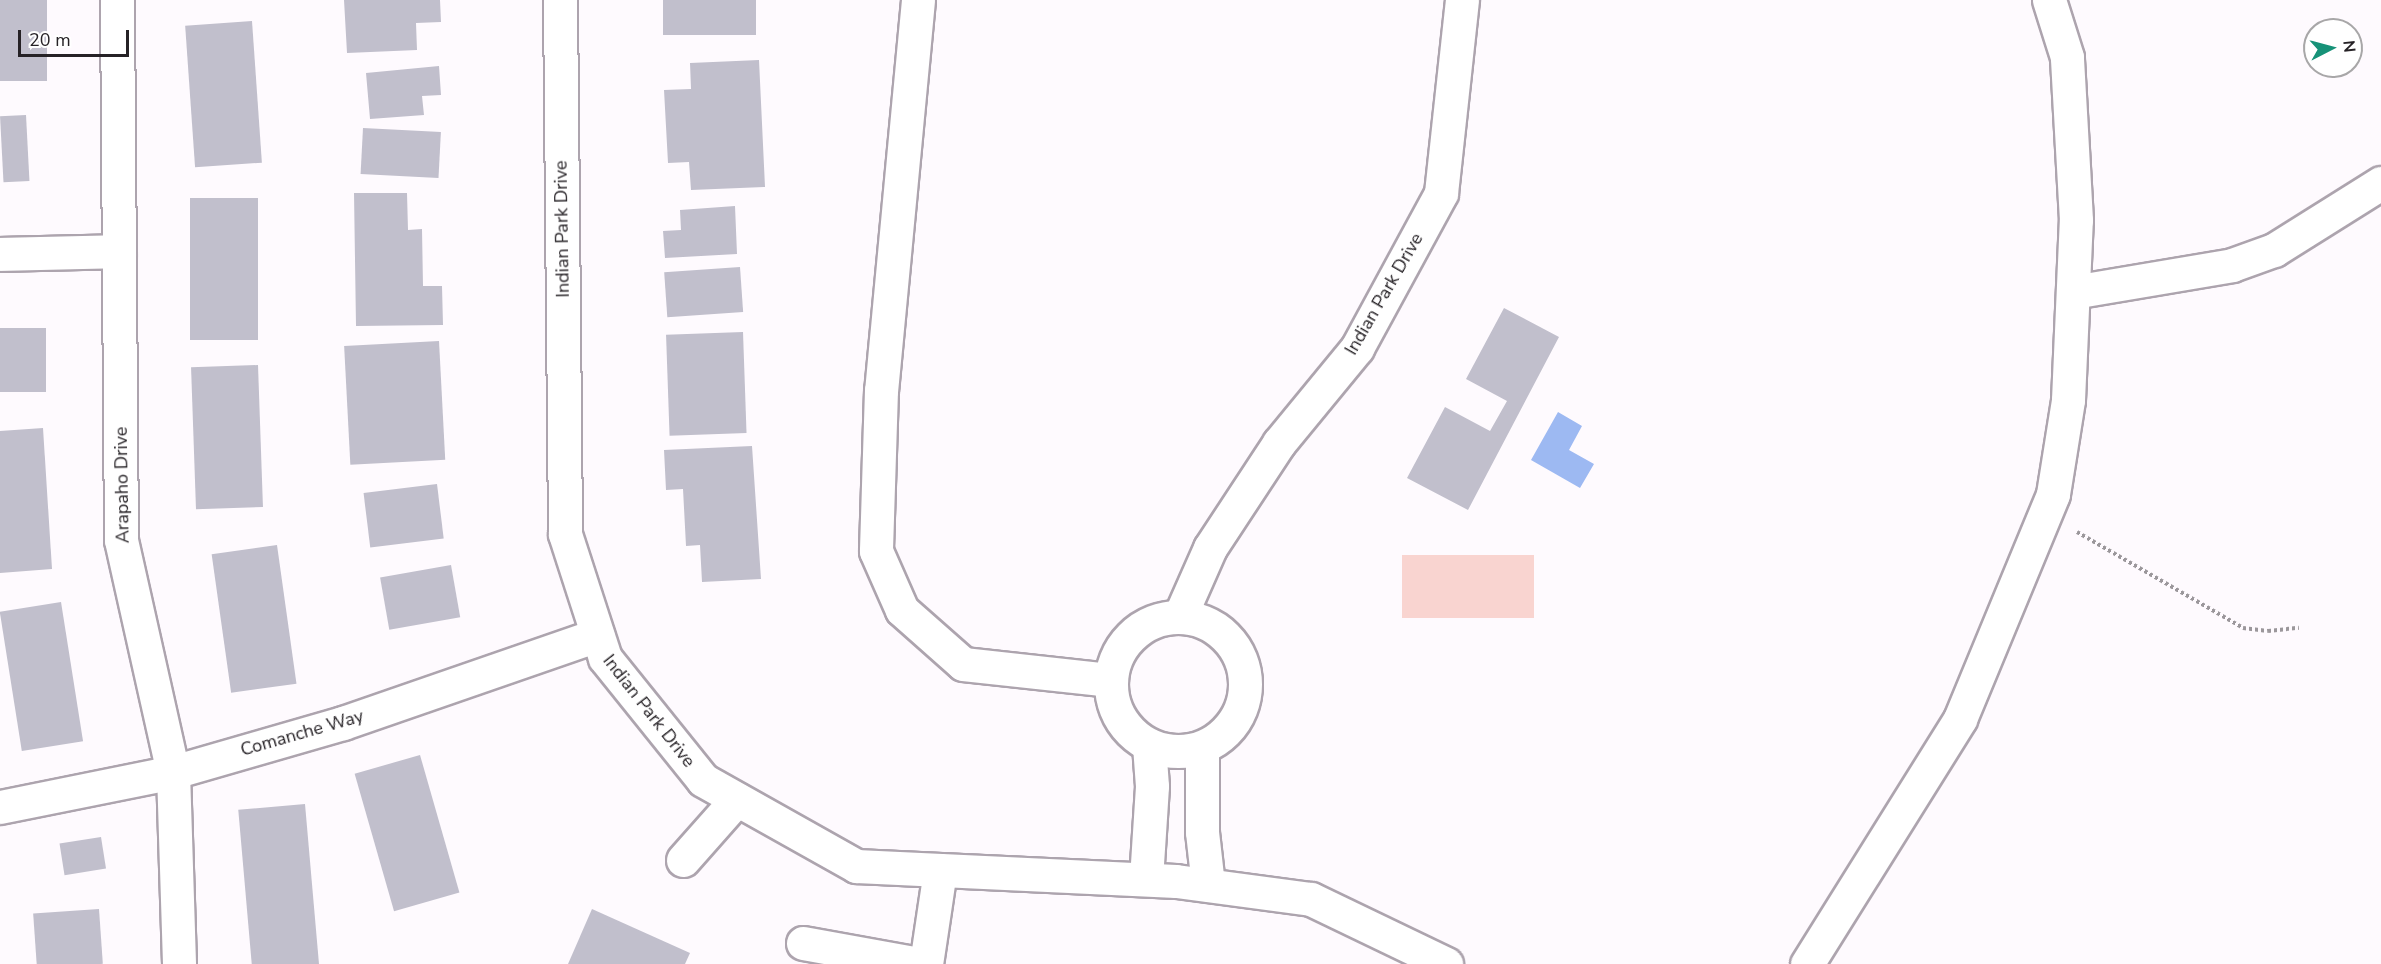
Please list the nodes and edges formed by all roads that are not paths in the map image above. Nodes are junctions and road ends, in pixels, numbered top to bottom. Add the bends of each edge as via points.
1 (117, 0) edge
2 (560, 0) edge
3 (918, 0) edge
4 (1462, 0) edge
5 (2049, 0) edge
6 (2381, 183) edge
7 (119, 251) junction
8 (0, 254) edge
9 (2073, 292) junction
10 (1180, 616) junction
11 (597, 635) junction
12 (1111, 680) junction
13 (1149, 745) junction
14 (1202, 748) junction
15 (173, 772) junction
16 (737, 800) junction
17 (0, 807) edge
18 (683, 860) dead end
19 (940, 870) junction
20 (1146, 879) junction
21 (1208, 885) junction
22 (803, 943) dead end
23 (179, 964) edge
24 (918, 964) edge
25 (926, 964) edge
26 (1446, 964) edge
27 (1807, 964) edge

1 - 7 street, Arapaho Drive
2 - 11 street, Indian Park Drive via 565,534
3 - 12 street via 881,390 876,551 902,610 963,664
4 - 10 street, Indian Park Drive via 1441,193 1357,348 1279,443 1210,548
5 - 9 street via 2067,57 2076,220
6 - 9 street via 2274,250 2232,265
7 - 8 street
7 - 15 street, Arapaho Drive via 121,540
9 - 27 street via 2068,400 2053,494 1960,719
10 - 12 street via 1155,620 1133,633 1117,654
10 - 14 street via 1206,622 1227,638 1242,660 1246,687 1240,712 1224,734
11 - 15 street, Comanche Way via 344,723
11 - 16 street, Indian Park Drive via 605,658 703,780
12 - 13 street via 1120,718
13 - 14 street via 1175,752
13 - 20 street via 1152,786
14 - 21 street via 1202,832
15 - 17 street, Comanche Way
15 - 23 street, Arapaho Drive
16 - 18 street
16 - 19 street, Indian Park Drive via 856,866
19 - 20 street, Indian Park Drive
19 - 25 street
20 - 21 street, Indian Park Drive
21 - 26 street, Indian Park Drive via 1311,898
22 - 24 street

